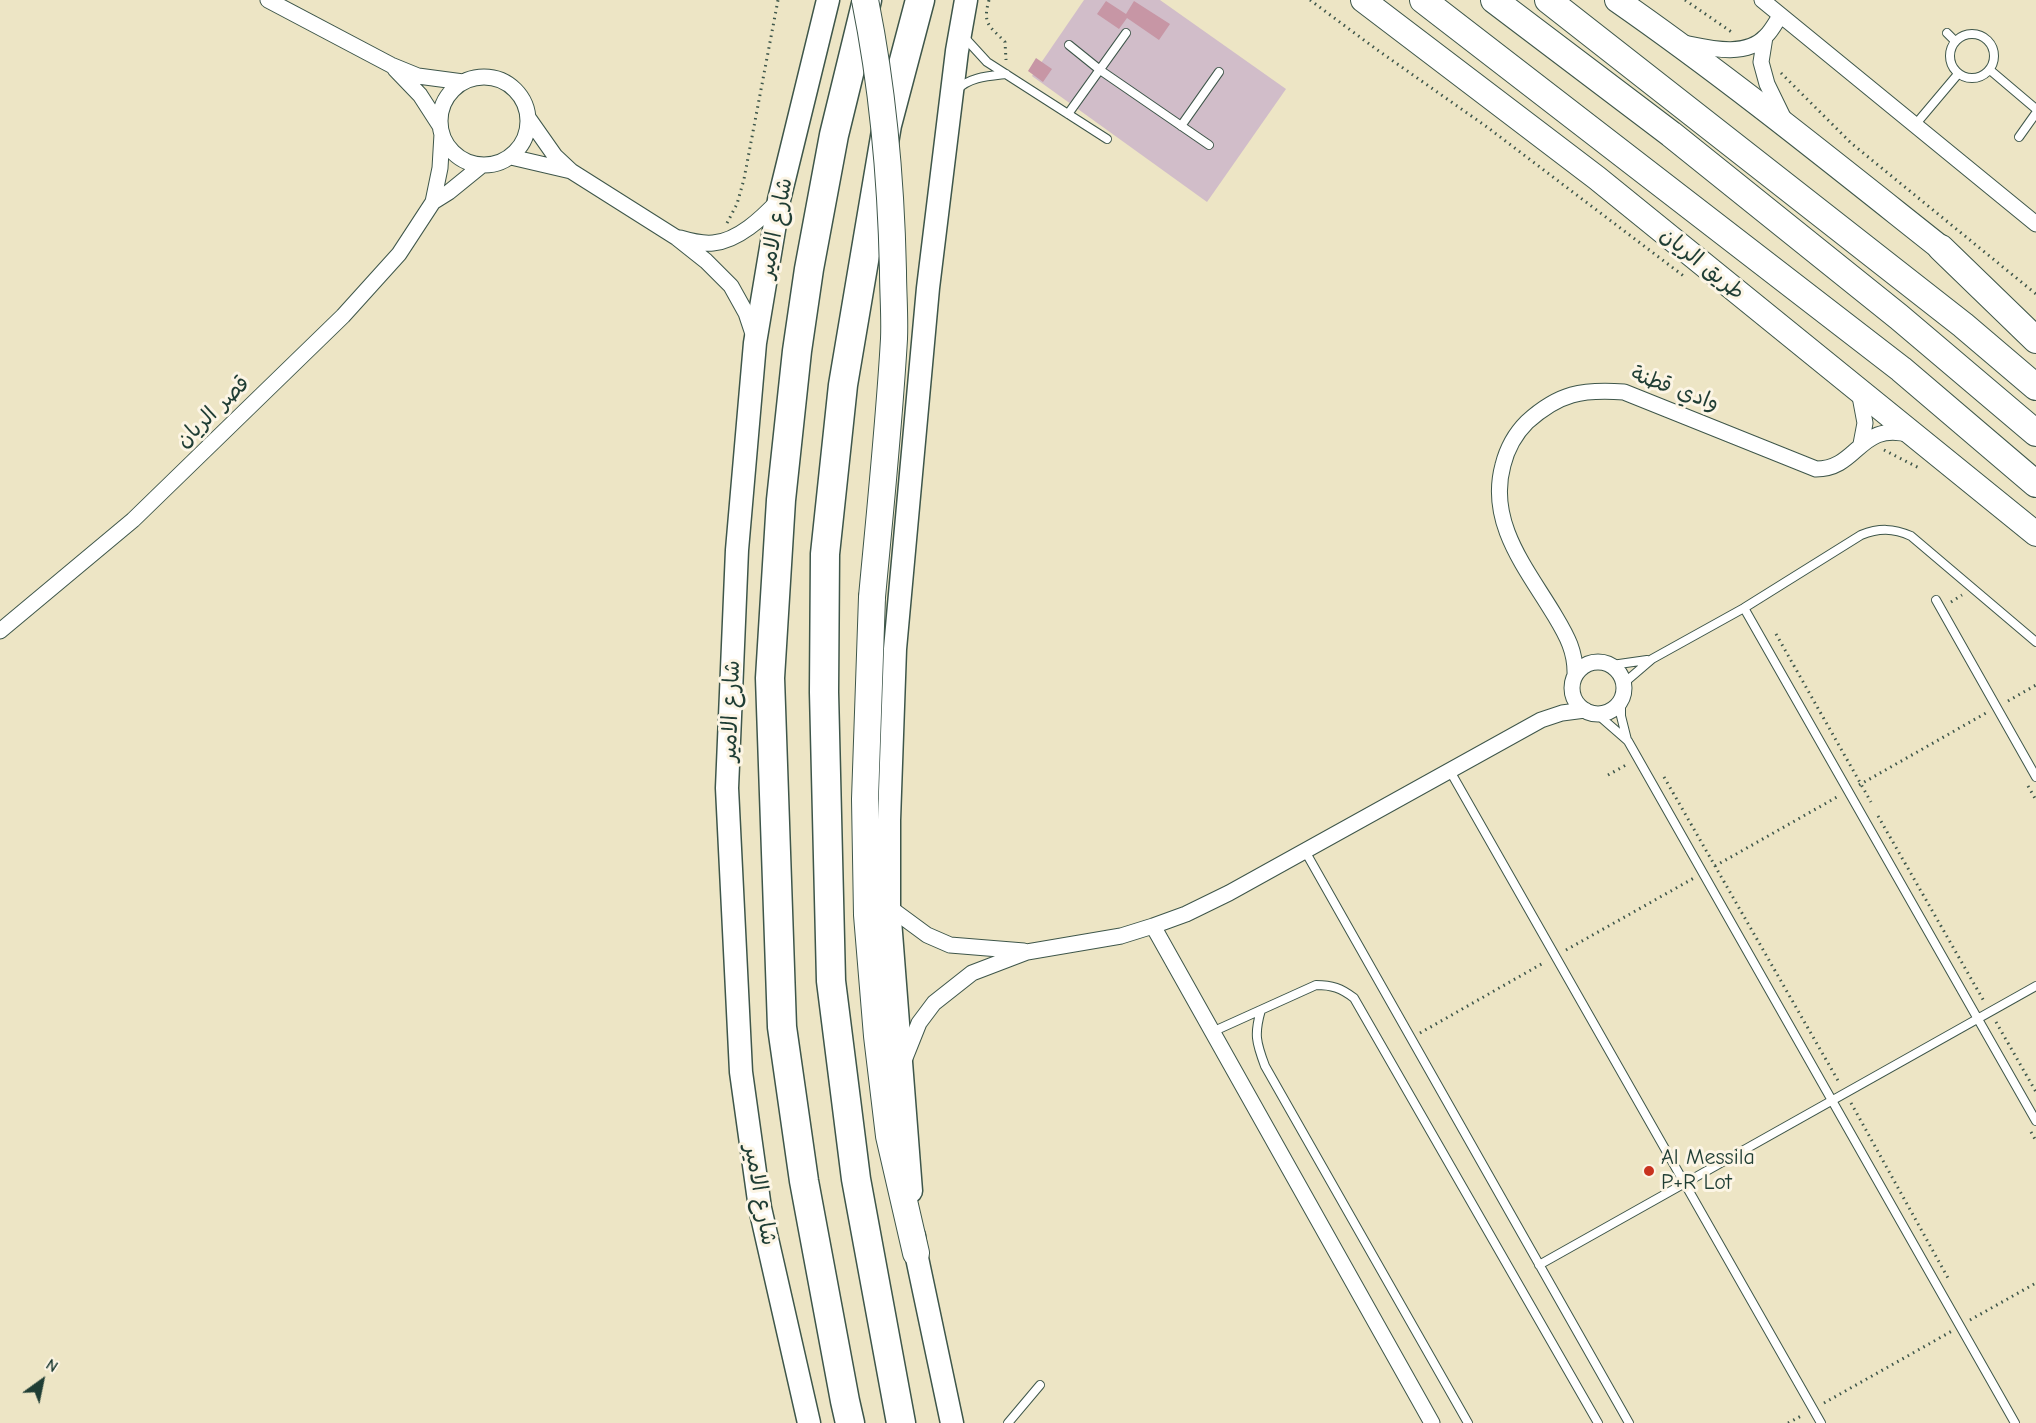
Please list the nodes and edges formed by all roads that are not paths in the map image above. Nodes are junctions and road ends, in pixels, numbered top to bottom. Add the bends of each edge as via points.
1 (268, 0) edge
2 (828, 0) edge
3 (866, 0) edge
4 (920, 0) edge
5 (966, 0) edge
6 (1364, 0) edge
7 (1423, 0) edge
8 (1494, 0) edge
9 (1548, 0) edge
10 (1617, 0) edge
11 (1766, 1) edge
12 (1780, 16) junction
13 (962, 32) junction
14 (1126, 33) dead end
15 (1947, 33) dead end
16 (1676, 41) junction
17 (1955, 41) junction
18 (1069, 45) dead end
19 (1757, 50) junction
20 (391, 65) junction
21 (1100, 69) junction
22 (1990, 70) junction
23 (1219, 72) dead end
24 (1006, 74) junction
25 (1958, 74) junction
26 (463, 82) junction
27 (951, 97) junction
28 (2036, 109) edge
29 (2036, 113) edge
30 (1068, 114) junction
31 (529, 119) junction
32 (1181, 126) junction
33 (1915, 126) junction
34 (1788, 127) junction
35 (441, 130) junction
36 (2019, 137) dead end
37 (1107, 139) dead end
38 (1209, 145) dead end
39 (511, 157) junction
40 (481, 166) junction
41 (571, 171) junction
42 (779, 200) junction
43 (433, 202) junction
44 (2036, 224) edge
45 (677, 238) junction
46 (1941, 248) junction
47 (2036, 323) edge
48 (2036, 340) edge
49 (755, 343) junction
50 (2036, 387) edge
51 (1859, 391) junction
52 (2036, 433) edge
53 (1914, 435) junction
54 (1861, 444) junction
55 (2036, 484) edge
56 (2036, 534) edge
57 (1936, 600) dead end
58 (1744, 608) junction
59 (0, 631) edge
60 (1568, 639) junction
61 (2036, 642) edge
62 (1652, 659) junction
63 (1596, 662) junction
64 (1612, 665) junction
65 (1574, 681) junction
66 (1624, 683) junction
67 (1621, 701) junction
68 (1591, 712) junction
69 (1542, 720) junction
70 (1628, 741) junction
71 (1450, 771) junction
72 (2036, 777) edge
73 (1305, 851) junction
74 (889, 908) junction
75 (1153, 926) junction
76 (1027, 952) junction
77 (2036, 986) edge
78 (1261, 1010) junction
79 (1978, 1018) junction
80 (1212, 1032) junction
81 (901, 1069) junction
82 (1832, 1101) junction
83 (2036, 1121) edge
84 (1685, 1184) junction
85 (916, 1253) junction
86 (1539, 1265) junction
87 (1040, 1385) dead end
88 (1008, 1422) edge
89 (809, 1423) edge
90 (850, 1423) edge
91 (901, 1423) edge
92 (952, 1423) edge
93 (1432, 1423) edge
94 (1468, 1423) edge
95 (1599, 1423) edge
96 (1629, 1423) edge
97 (1821, 1423) edge
98 (2015, 1423) edge

1 - 20 street
2 - 42 main road, شارع الامير
3 - 85 highway, bridge via 888,165 894,337 872,597 865,799 867,915 889,1136
3 - 90 highway, شارع الامير via 808,269 781,500 770,678 782,1027 804,1181
4 - 91 highway via 885,136 843,385 825,554 824,704 831,981 856,1179
5 - 13 main road
6 - 51 main road, طريق الريان via 1597,178
7 - 55 highway via 1901,369
8 - 52 highway via 1671,134 1899,316
9 - 50 highway via 1963,325
10 - 16 main road
11 - 12 street
12 - 19 street
12 - 33 street
13 - 24 lane via 973,49
13 - 27 main road
14 - 21 lane
15 - 17 lane
16 - 19 street
16 - 34 main road
17 - 22 lane via 1974,33 1986,39 1995,57
17 - 25 lane via 1950,61
18 - 21 lane
19 - 34 street via 1767,84
20 - 26 street via 418,76
20 - 35 street via 420,95
21 - 30 lane
21 - 32 lane
22 - 25 lane via 1971,78
22 - 28 lane
23 - 32 lane
24 - 27 lane via 963,83
24 - 30 lane
25 - 33 lane
26 - 31 street via 492,78 506,83 517,92
26 - 35 street via 445,101
27 - 74 main road via 928,288 895,649
29 - 36 lane
30 - 37 lane
31 - 39 street via 521,147
31 - 41 street via 555,156
32 - 38 lane
33 - 44 street
34 - 46 main road
35 - 40 street via 450,150 464,161
35 - 43 street, قصر الريان via 440,168
39 - 40 street
39 - 41 street
40 - 43 street, قصر الريان
41 - 45 street
42 - 45 street via 761,219 731,238 714,243
42 - 49 main road, شارع الامير
43 - 59 street, قصر الريان via 399,255 344,316 133,520
45 - 49 street via 731,286 746,313
46 - 47 street
46 - 48 highway
49 - 89 main road, شارع الامير via 737,550 727,788 741,1072 760,1208
51 - 53 main road, طريق الريان
51 - 54 street via 1865,423
53 - 54 street, وادي قطنة via 1892,432
53 - 56 main road, طريق الريان
54 - 60 street, وادي قطنة via 1838,466 1816,469 1624,392 1595,390 1567,395 1542,409 1521,428 1507,452 1499,479 1499,507 1518,555
57 - 72 lane
58 - 61 lane via 1861,535 1874,530 1899,530
58 - 62 lane
58 - 79 lane
60 - 63 street, وادي قطنة
60 - 65 street, وادي قطنة via 1574,657
62 - 64 lane
62 - 66 lane
63 - 64 street
63 - 65 street via 1580,669
64 - 66 street
65 - 68 street via 1577,703
65 - 69 street
66 - 67 street
67 - 68 street via 1610,711
67 - 70 lane
68 - 69 street via 1562,713
68 - 70 lane
69 - 71 street
70 - 82 lane
71 - 73 street
71 - 84 lane
73 - 75 street via 1229,893
73 - 86 lane
74 - 76 street via 927,935 950,945
74 - 81 main road
75 - 76 street via 1120,936
75 - 80 street
76 - 81 street via 972,973 934,1003 919,1023
77 - 79 lane
78 - 80 lane
78 - 94 lane via 1256,1029 1265,1066
78 - 95 lane via 1316,985 1330,985 1354,998
79 - 82 lane
79 - 83 lane
80 - 93 street
81 - 85 main road
82 - 84 lane
82 - 98 lane
84 - 86 lane
84 - 97 lane
85 - 92 main road
86 - 96 lane
87 - 88 lane

